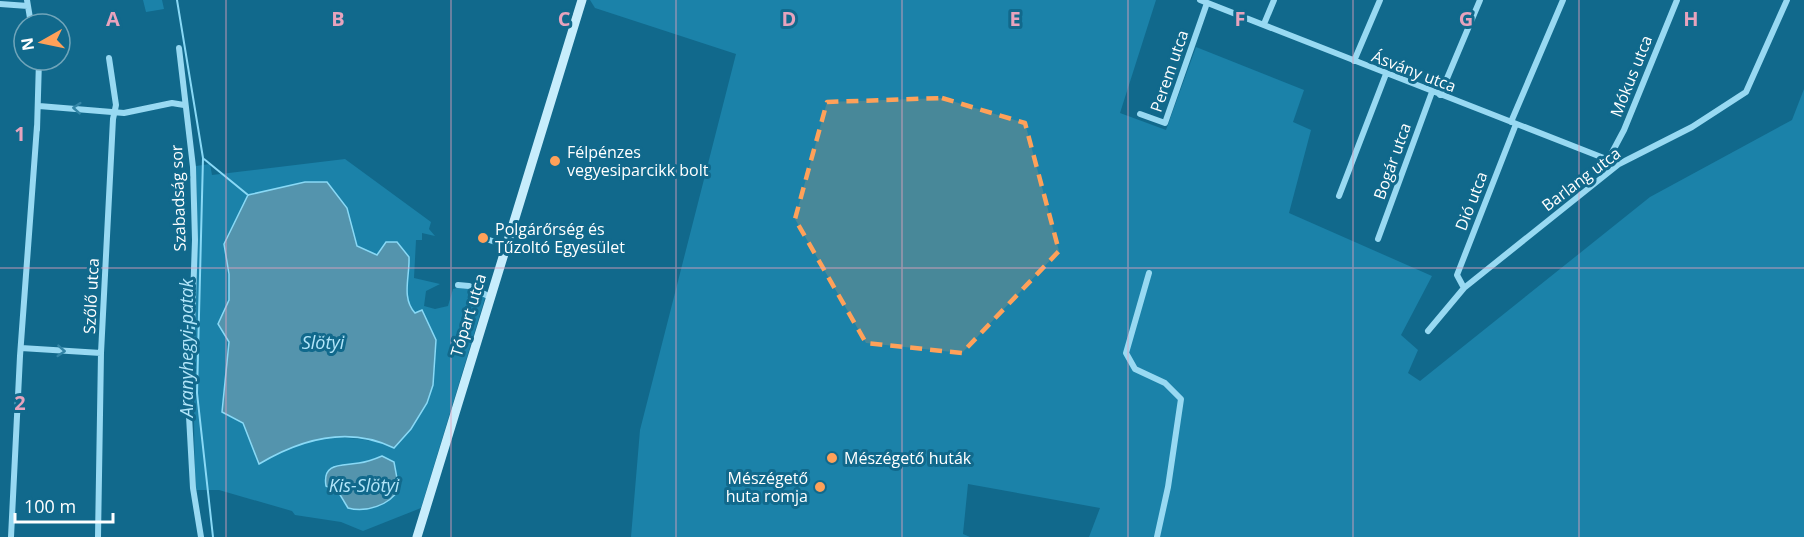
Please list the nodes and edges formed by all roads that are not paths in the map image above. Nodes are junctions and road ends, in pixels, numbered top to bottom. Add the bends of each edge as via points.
1 (582, 0) edge
2 (1274, 0) edge
3 (1380, 0) edge
4 (1480, 0) edge
5 (1563, 0) edge
6 (1677, 0) edge
7 (1787, 0) edge
8 (1204, 1) edge
9 (28, 3) edge
10 (0, 4) edge
11 (1264, 24) junction
12 (180, 50) dead end
13 (109, 58) dead end
14 (1354, 61) junction
15 (39, 72) edge
16 (1386, 74) junction
17 (1432, 92) junction
18 (1440, 95) junction
19 (184, 105) junction
20 (39, 106) junction
21 (115, 111) junction
22 (1140, 114) dead end
23 (1513, 123) junction
24 (1608, 160) junction
25 (1619, 164) junction
26 (1339, 196) dead end
27 (486, 239) dead end
28 (1378, 239) dead end
29 (506, 245) junction
30 (1149, 273) dead end
31 (458, 285) dead end
32 (1464, 288) junction
33 (490, 297) junction
34 (1428, 331) dead end
35 (21, 348) junction
36 (101, 353) junction
37 (11, 537) edge
38 (98, 537) edge
39 (201, 537) edge
40 (417, 537) edge
41 (1157, 537) edge

1 - 29 main road, Tópart utca
2 - 11 street
3 - 14 street
4 - 18 street
5 - 23 street, Dió utca
6 - 24 street, Mókus utca
7 - 25 street, Barlang utca via 1746,92 1692,127
8 - 11 street, Ásvány utca
8 - 22 street, Perem utca via 1164,123
9 - 10 street
11 - 14 street, Ásvány utca
12 - 19 street, Szabadság sor
13 - 21 street, Szőlő utca
14 - 16 street, Ásvány utca
15 - 20 street
16 - 17 street, Ásvány utca
16 - 26 street
17 - 18 street, Ásvány utca
17 - 28 street, Bogár utca
18 - 23 street, Ásvány utca
19 - 21 street via 172,103 124,113
19 - 39 street, Szabadság sor via 193,167 195,229 189,391 193,488
21 -> 20 street
20 - 35 street
21 - 36 street, Szőlő utca
23 - 24 street, Ásvány utca
23 - 32 street, Dió utca via 1457,275
24 - 25 street, Ásvány utca
25 - 32 street, Barlang utca
27 - 29 street
29 - 33 main road, Tópart utca
30 - 41 street via 1126,353 1135,369 1165,383 1181,399
31 - 33 street
32 - 34 street, Barlang utca
33 - 40 main road, Tópart utca
35 -> 36 street
35 - 37 street
36 - 38 street, Szőlő utca

